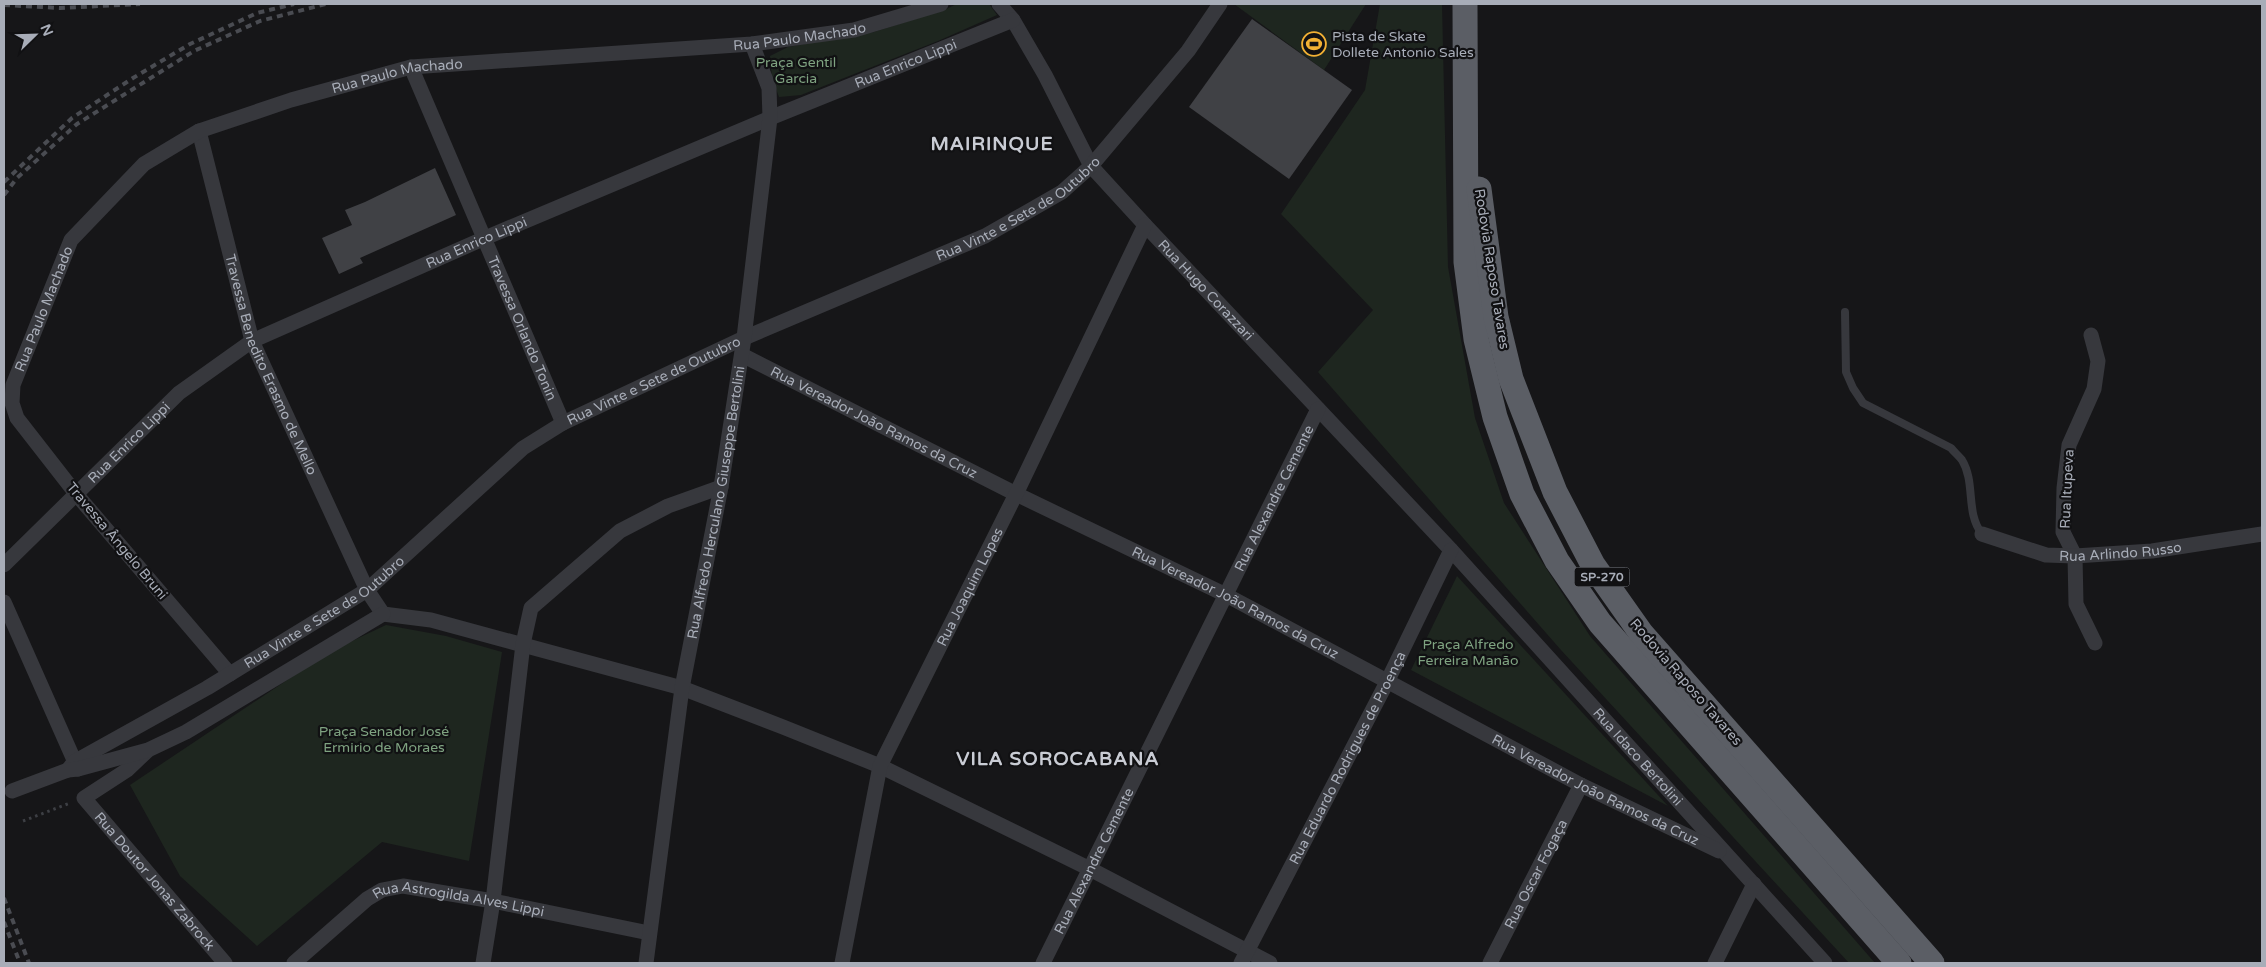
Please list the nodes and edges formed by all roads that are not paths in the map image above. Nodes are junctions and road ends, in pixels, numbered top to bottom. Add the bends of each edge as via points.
1 (941, 4) edge
2 (999, 4) edge
3 (1220, 4) edge
4 (1465, 4) edge
5 (1013, 20) junction
6 (752, 44) junction
7 (411, 67) junction
8 (1466, 92) junction
9 (770, 118) junction
10 (199, 131) junction
11 (1092, 166) junction
12 (1145, 226) junction
13 (485, 238) junction
14 (1845, 312) dead end
15 (2091, 334) dead end
16 (744, 338) junction
17 (252, 341) junction
18 (742, 355) junction
19 (12, 404) joint
20 (1318, 409) junction
21 (563, 423) junction
22 (721, 487) junction
23 (76, 494) junction
24 (1016, 494) junction
25 (1982, 534) joint
26 (2262, 534) edge
27 (1451, 550) junction
28 (2074, 556) junction
29 (4, 565) edge
30 (367, 590) junction
31 (1226, 595) junction
32 (4, 602) edge
33 (383, 614) junction
34 (523, 644) junction
35 (2094, 644) dead end
36 (230, 674) junction
37 (1387, 682) junction
38 (682, 688) junction
39 (148, 750) junction
40 (880, 766) junction
41 (73, 767) junction
42 (1581, 784) junction
43 (12, 791) dead end
44 (84, 798) joint
45 (1727, 855) junction
46 (1090, 869) junction
47 (1754, 884) junction
48 (493, 901) junction
49 (648, 933) junction
50 (1245, 957) edge
51 (224, 963) edge
52 (294, 963) edge
53 (483, 963) edge
54 (646, 963) edge
55 (842, 963) edge
56 (1043, 963) edge
57 (1270, 963) edge
58 (1490, 963) edge
59 (1715, 963) edge
60 (1825, 963) edge
61 (1899, 963) edge
62 (1932, 963) edge

1 - 6 street, Rua Paulo Machado via 854,30
2 - 5 street, Rua Hugo Corazzari
3 - 11 street, Rua Vinte e Sete de Outubro via 1188,51
4 - 8 highway, Rodovia Raposo Tavares / SP-270
5 - 9 street, Rua Enrico Lippi
5 - 11 street, Rua Hugo Corazzari
6 - 7 street, Rua Paulo Machado
6 - 9 street, Rua Alfredo Herculano Giuseppe Bertolini via 769,88
7 - 10 street, Rua Paulo Machado via 290,100
7 - 13 street, Travessa Orlando Tonin
8 - 61 highway, Rodovia Raposo Tavares / SP-270 via 1466,262 1476,339 1495,418 1522,494 1557,561 1600,624
8 - 62 highway, Rodovia Raposo Tavares / SP-270 via 1496,317 1511,379 1555,492 1593,565 1641,633
9 - 13 street, Rua Enrico Lippi
9 - 16 street, Rua Alfredo Herculano Giuseppe Bertolini
10 - 17 street, Travessa Benedito Erasmo de Mello
10 - 19 street, Rua Paulo Machado via 144,164 71,240 13,385
11 - 12 street, Rua Hugo Corazzari
11 - 16 street, Rua Vinte e Sete de Outubro via 1062,192 985,236
12 - 20 street, Rua Hugo Corazzari
12 - 24 street, Rua Joaquim Lopes
13 - 17 street, Rua Enrico Lippi
13 - 21 street, Travessa Orlando Tonin
14 - 25 lane via 1846,372 1853,388 1863,403 1951,448 1962,460 1969,479 1973,519
15 - 28 street, Rua Itupeva via 2098,361 2094,389 2069,445 2064,488 2063,532
16 - 18 street, Rua Alfredo Herculano Giuseppe Bertolini
16 - 21 street, Rua Vinte e Sete de Outubro
17 - 23 street, Rua Enrico Lippi via 179,393
17 - 30 street, Travessa Benedito Erasmo de Mello
18 - 22 street, Rua Alfredo Herculano Giuseppe Bertolini
18 - 24 street, Rua Vereador João Ramos da Cruz
19 - 23 street, Travessa Ângelo Bruni via 17,418
20 - 27 street, Rua Hugo Corazzari
20 - 31 street, Rua Alexandre Cemente
21 - 30 street, Rua Vinte e Sete de Outubro via 524,448
22 - 34 street via 668,506 620,532 531,608
22 - 38 street, Rua Alfredo Herculano Giuseppe Bertolini
23 - 29 street, Rua Enrico Lippi
23 - 36 street, Travessa Ângelo Bruni
24 - 31 street, Rua Vereador João Ramos da Cruz
24 - 40 street, Rua Joaquim Lopes
25 - 28 street, Rua Arlindo Russo via 2046,555
26 - 28 street, Rua Arlindo Russo via 2152,551
27 - 37 street, Rua Eduardo Rodrigues de Proença
27 - 45 street, Rua Idaco Bertolini
28 - 35 street, Rua Itupeva via 2076,604
30 - 33 street, Travessa Benedito Erasmo de Mello
30 - 36 street, Rua Vinte e Sete de Outubro
31 - 37 street, Rua Vereador João Ramos da Cruz
31 - 46 street, Rua Alexandre Cemente
32 - 41 street
33 - 34 street via 431,620
33 - 39 street, Rua Vinte e Sete de Outubro via 186,732
34 - 38 street
34 - 48 street
36 - 41 street, Rua Vinte e Sete de Outubro
37 - 42 street, Rua Vereador João Ramos da Cruz
37 - 50 street, Rua Eduardo Rodrigues de Proença
38 - 40 street
38 - 49 street, Rua Alfredo Herculano Giuseppe Bertolini
39 - 41 street, Rua Vinte e Sete de Outubro
39 - 44 street, Rua Vinte e Sete de Outubro via 127,770
40 - 46 street
40 - 55 street, Rua Joaquim Lopes
41 - 43 street, Rua Vinte e Sete de Outubro
42 - 45 street, Rua Vereador João Ramos da Cruz
42 - 58 street, Rua Oscar Fogaça
44 - 51 street, Rua Doutor Jonas Zabrock
45 - 47 street, Rua Idaco Bertolini
46 - 50 street
46 - 56 street, Rua Alexandre Cemente
47 - 59 street
47 - 60 street, Rua Idaco Bertolini
48 - 49 street, Rua Astrogilda Alves Lippi
48 - 52 street, Rua Astrogilda Alves Lippi via 403,886 382,890
48 - 53 street
49 - 54 street, Rua Alfredo Herculano Giuseppe Bertolini
50 - 57 street

